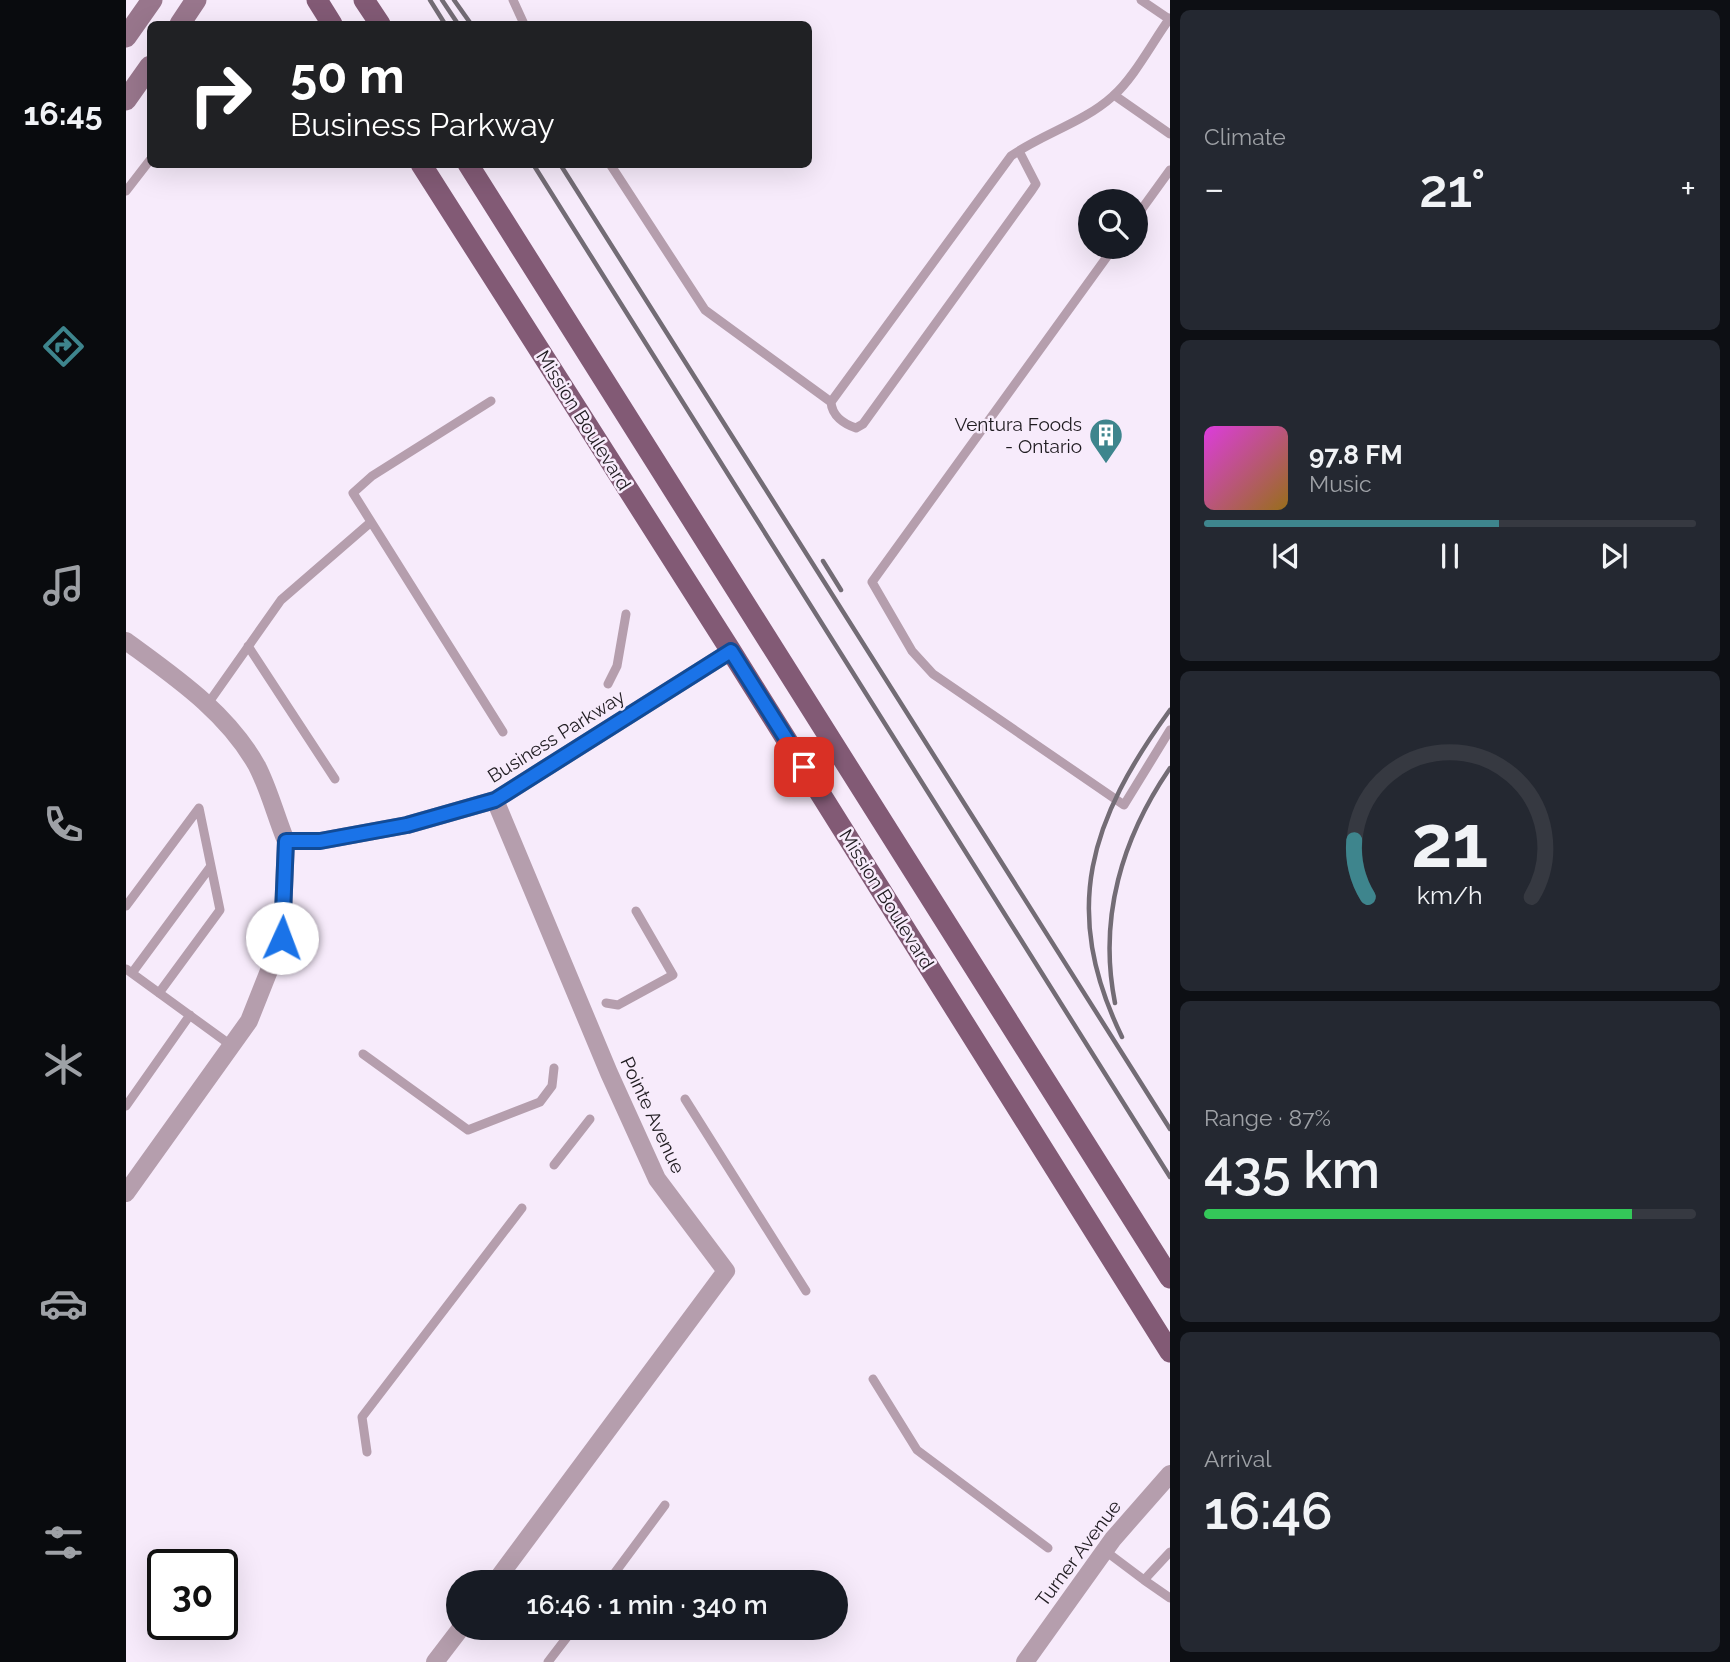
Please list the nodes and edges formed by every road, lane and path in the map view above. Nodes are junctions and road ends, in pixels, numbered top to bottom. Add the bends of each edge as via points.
1 (152, 0) edge
2 (196, 0) edge
3 (317, 0) edge
4 (364, 0) edge
5 (513, 0) edge
6 (1141, 0) edge
7 (1170, 19) edge
8 (182, 21) edge
9 (330, 21) edge
10 (378, 21) edge
11 (523, 21) edge
12 (126, 37) edge
13 (147, 69) edge
14 (1115, 95) junction
15 (126, 100) edge
16 (1170, 134) edge
17 (1019, 151) junction
18 (147, 164) edge
19 (424, 168) edge
20 (471, 168) edge
21 (613, 168) edge
22 (1170, 170) edge
23 (126, 191) edge
24 (1148, 200) edge
25 (1106, 259) edge
26 (491, 401) dead end
27 (831, 402) junction
28 (371, 522) junction
29 (626, 614) dead end
30 (126, 641) edge
31 (248, 646) junction
32 (731, 651) junction
33 (608, 684) dead end
34 (207, 705) junction
35 (1170, 730) edge
36 (503, 732) dead end
37 (335, 779) dead end
38 (495, 800) junction
39 (286, 841) junction
40 (211, 866) junction
41 (126, 906) edge
42 (636, 911) dead end
43 (129, 971) edge
44 (159, 993) junction
45 (606, 1003) dead end
46 (190, 1015) junction
47 (232, 1045) junction
48 (363, 1054) dead end
49 (554, 1068) dead end
50 (685, 1099) dead end
51 (126, 1106) edge
52 (590, 1119) dead end
53 (554, 1165) dead end
54 (126, 1192) edge
55 (522, 1209) dead end
56 (1170, 1278) edge
57 (806, 1291) dead end
58 (1170, 1352) edge
59 (873, 1379) dead end
60 (367, 1452) dead end
61 (1170, 1474) edge
62 (665, 1505) dead end
63 (1048, 1548) dead end
64 (1104, 1550) junction
65 (1170, 1552) edge
66 (504, 1570) edge
67 (617, 1570) edge
68 (1144, 1580) junction
69 (1170, 1598) edge
70 (452, 1640) edge
71 (565, 1640) edge
72 (435, 1662) edge
73 (548, 1662) edge
74 (1025, 1662) edge

1 - 12 main road
2 - 8 main road
3 - 9 main road
4 - 10 main road
5 - 11 lane
6 - 7 lane
7 - 14 lane
13 - 15 main road
14 - 16 lane
14 - 17 lane via 1076,123
17 - 27 lane
17 - 27 lane via 1036,184 863,424 849,426 831,410
18 - 23 lane
19 - 32 main road, Mission Boulevard
20 - 56 main road, Mission Boulevard
21 - 27 lane via 705,310
22 - 24 lane
25 - 35 lane via 872,582 912,651 933,674 1124,805
26 - 28 lane via 372,476 353,493
28 - 31 lane via 281,600
28 - 36 lane
29 - 33 lane via 617,666
30 - 34 street
31 - 34 lane
31 - 37 lane
32 - 38 street, Business Parkway
32 - 58 main road, Mission Boulevard
34 - 39 street via 228,725 257,767
38 - 39 street, Business Parkway via 407,825 320,841
38 - 66 street, Pointe Avenue via 657,1179 726,1271
39 - 47 street via 282,938 249,1021
40 - 41 lane via 199,808
40 - 43 lane
40 - 44 lane via 220,910
42 - 45 lane via 673,975 618,1004
43 - 44 lane
44 - 46 lane
46 - 47 lane
46 - 51 lane
47 - 54 street
48 - 49 lane via 468,1130 540,1101 552,1086
50 - 57 lane
52 - 53 lane
55 - 60 lane via 362,1417
59 - 63 lane via 917,1450
61 - 64 street, Turner Avenue
62 - 67 lane
64 - 68 lane
64 - 74 street, Turner Avenue
65 - 68 lane
68 - 69 lane
70 - 72 street
71 - 73 lane

